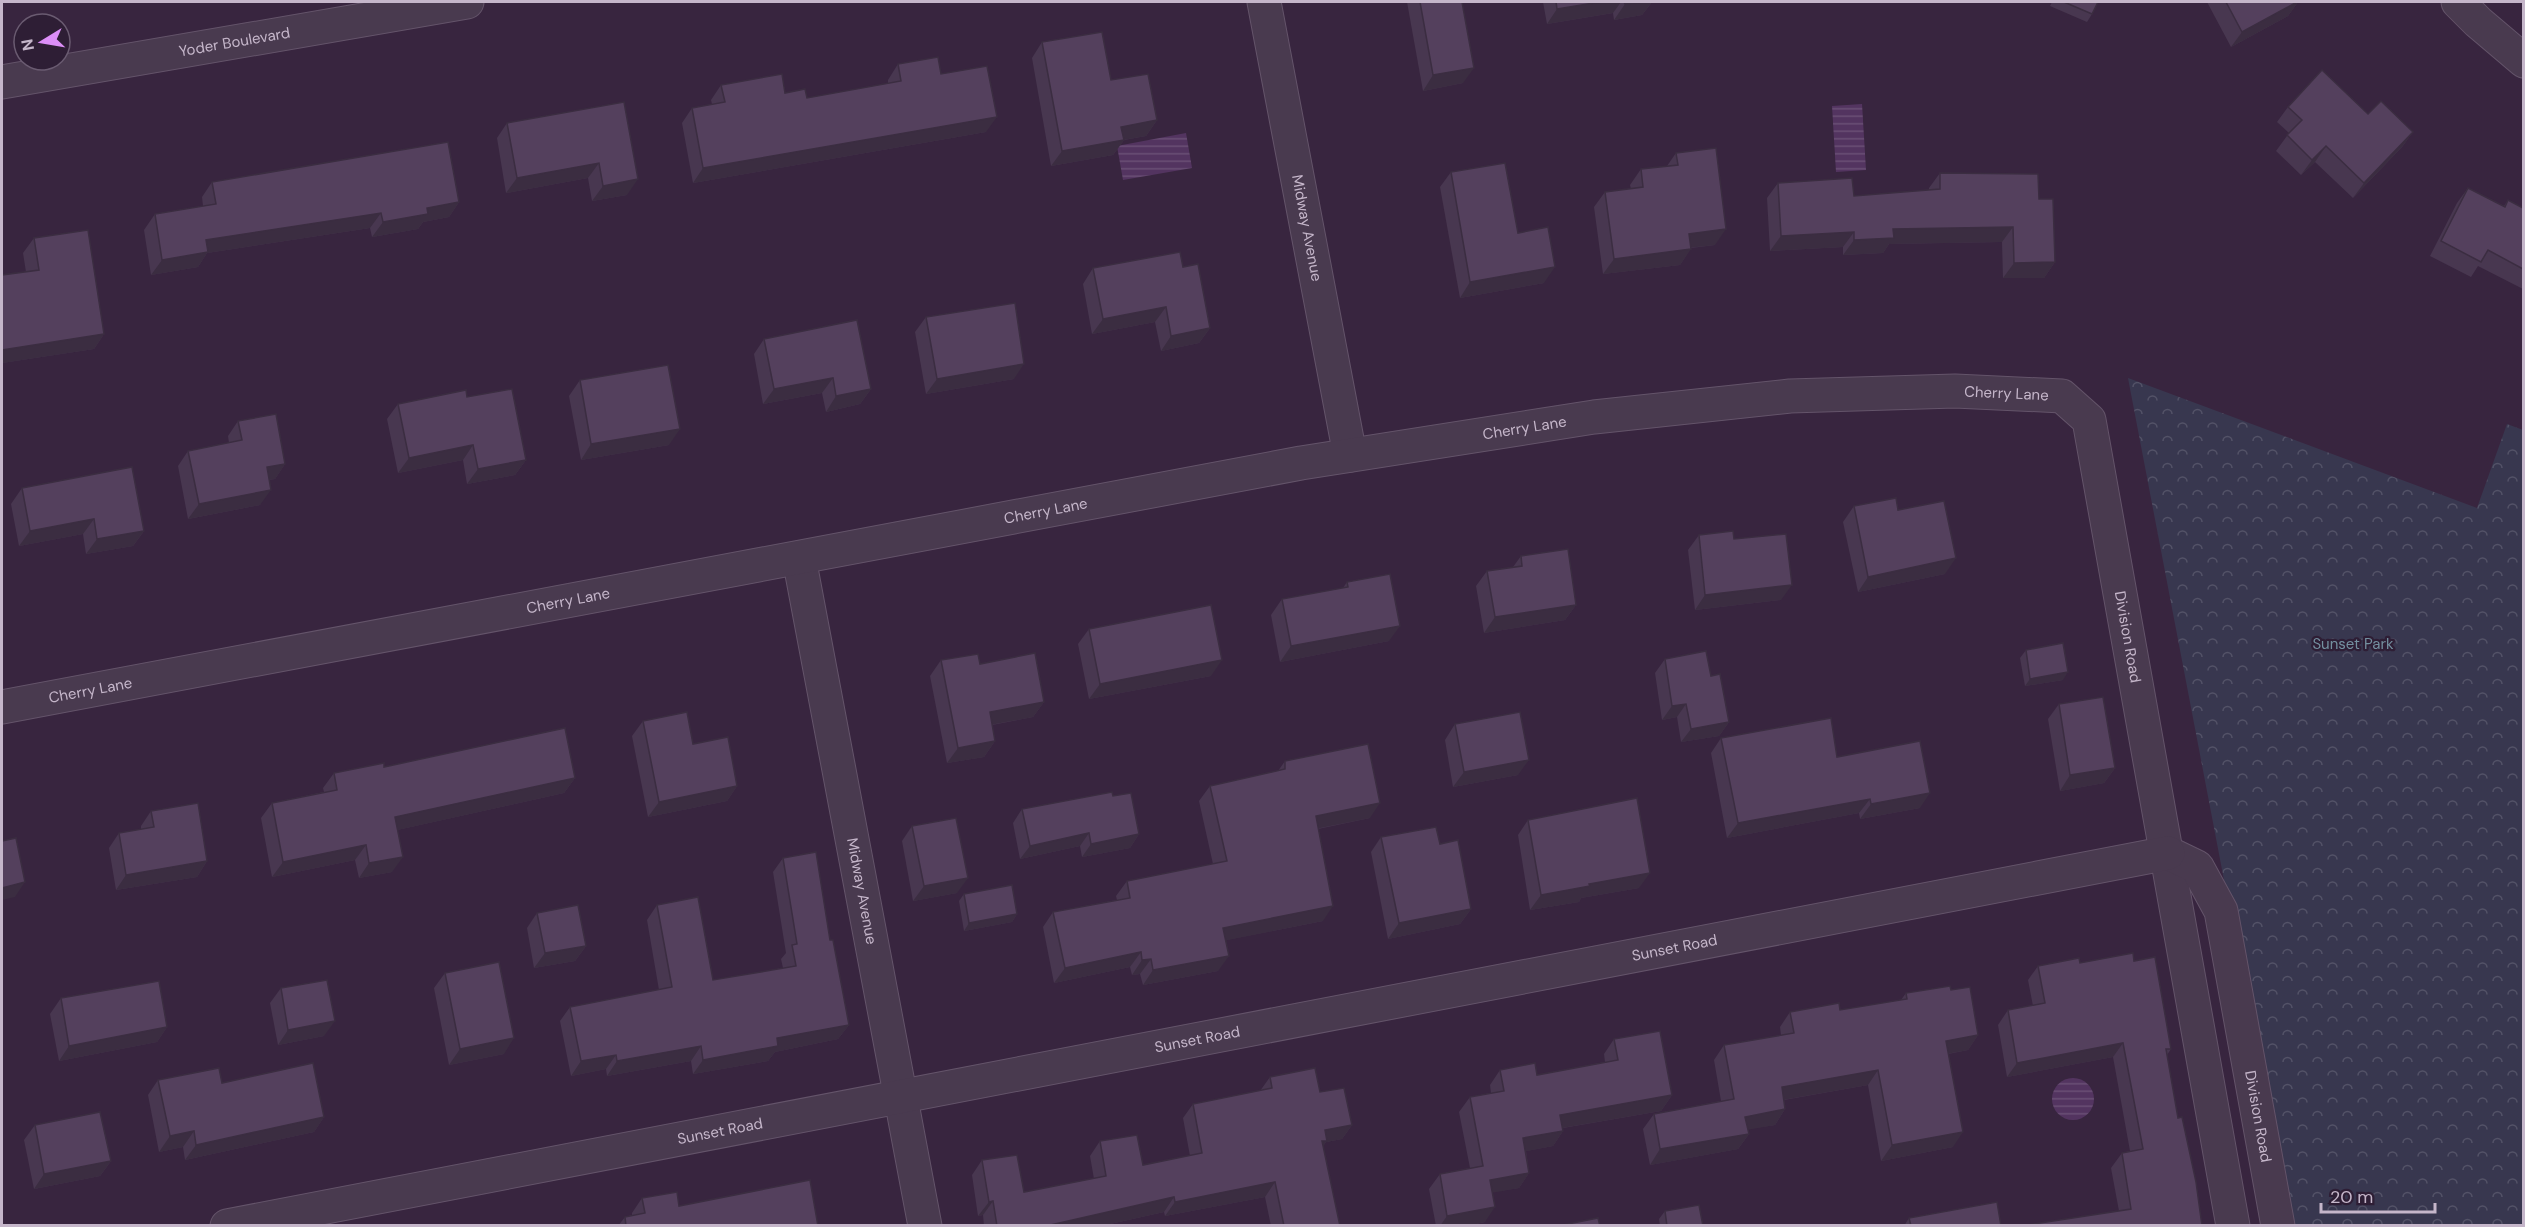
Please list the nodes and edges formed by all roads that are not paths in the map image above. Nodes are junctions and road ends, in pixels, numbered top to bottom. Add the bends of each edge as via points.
1 (467, 2) edge
2 (1264, 2) edge
3 (2458, 2) edge
4 (2523, 61) edge
5 (2, 82) edge
6 (2088, 420) joint
7 (1350, 455) junction
8 (799, 558) junction
9 (2, 707) edge
10 (2168, 853) junction
11 (901, 1095) junction
12 (227, 1226) edge
13 (925, 1226) edge
14 (2233, 1226) edge
15 (2278, 1226) edge

1 - 5 street, Yoder Boulevard
2 - 7 street, Midway Avenue
3 - 4 street
6 - 7 street, Cherry Lane via 2062,396 1955,391 1790,396 1594,417
6 - 10 street, Division Road
7 - 8 street, Cherry Lane
8 - 9 street, Cherry Lane
8 - 11 street, Midway Avenue
10 - 11 street, Sunset Road
10 - 14 street, Division Road
10 - 15 street, Division Road via 2197,867 2221,911
11 - 12 street, Sunset Road
11 - 13 street, Midway Avenue

